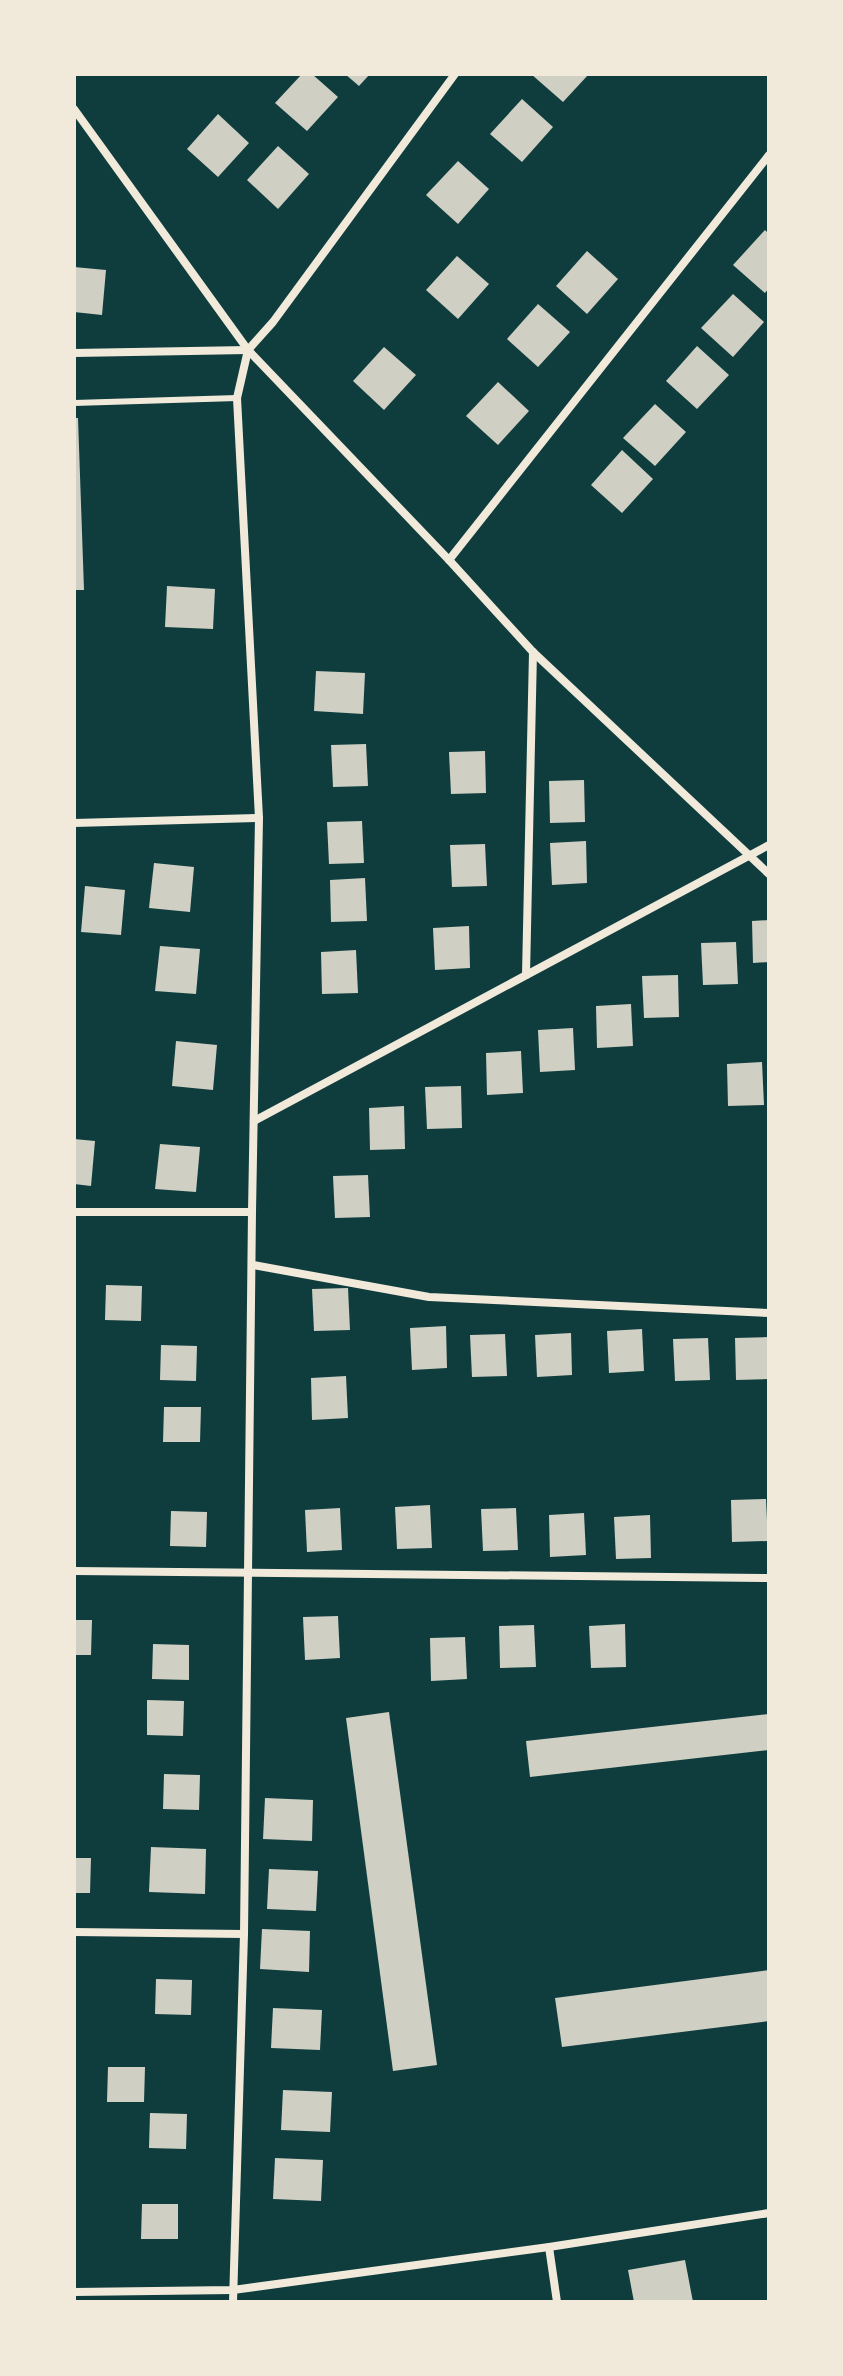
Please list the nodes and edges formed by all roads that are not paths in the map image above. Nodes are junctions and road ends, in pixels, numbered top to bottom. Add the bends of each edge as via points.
1 (455, 74) edge
2 (74, 109) edge
3 (78, 120) edge
4 (769, 155) edge
5 (248, 350) junction
6 (74, 353) edge
7 (237, 398) junction
8 (74, 403) edge
9 (449, 560) junction
10 (533, 652) junction
11 (259, 818) junction
12 (74, 823) edge
13 (769, 845) edge
14 (749, 856) junction
15 (769, 874) edge
16 (526, 975) junction
17 (254, 1121) junction
18 (74, 1212) edge
19 (252, 1212) junction
20 (253, 1265) junction
21 (769, 1313) edge
22 (74, 1571) edge
23 (248, 1574) junction
24 (769, 1578) edge
25 (74, 1932) edge
26 (244, 1934) junction
27 (769, 2213) edge
28 (549, 2247) junction
29 (233, 2290) junction
30 (74, 2292) edge
31 (233, 2302) edge
32 (557, 2302) edge

1 - 5 street
2 - 3 street
3 - 5 street
4 - 9 street
5 - 6 street
5 - 7 street
5 - 9 street
7 - 8 lane
7 - 11 street
9 - 10 street
10 - 14 street
10 - 16 street
11 - 12 street
11 - 17 street
13 - 14 street
14 - 15 street
14 - 16 street
16 - 17 street
17 - 19 street
18 - 19 street
19 - 20 street
20 - 21 street via 429,1297
20 - 23 street
22 - 23 street
23 - 24 street
23 - 26 street
25 - 26 street
26 - 29 street
27 - 28 street
28 - 29 street
28 - 32 street
29 - 30 street
29 - 31 street

